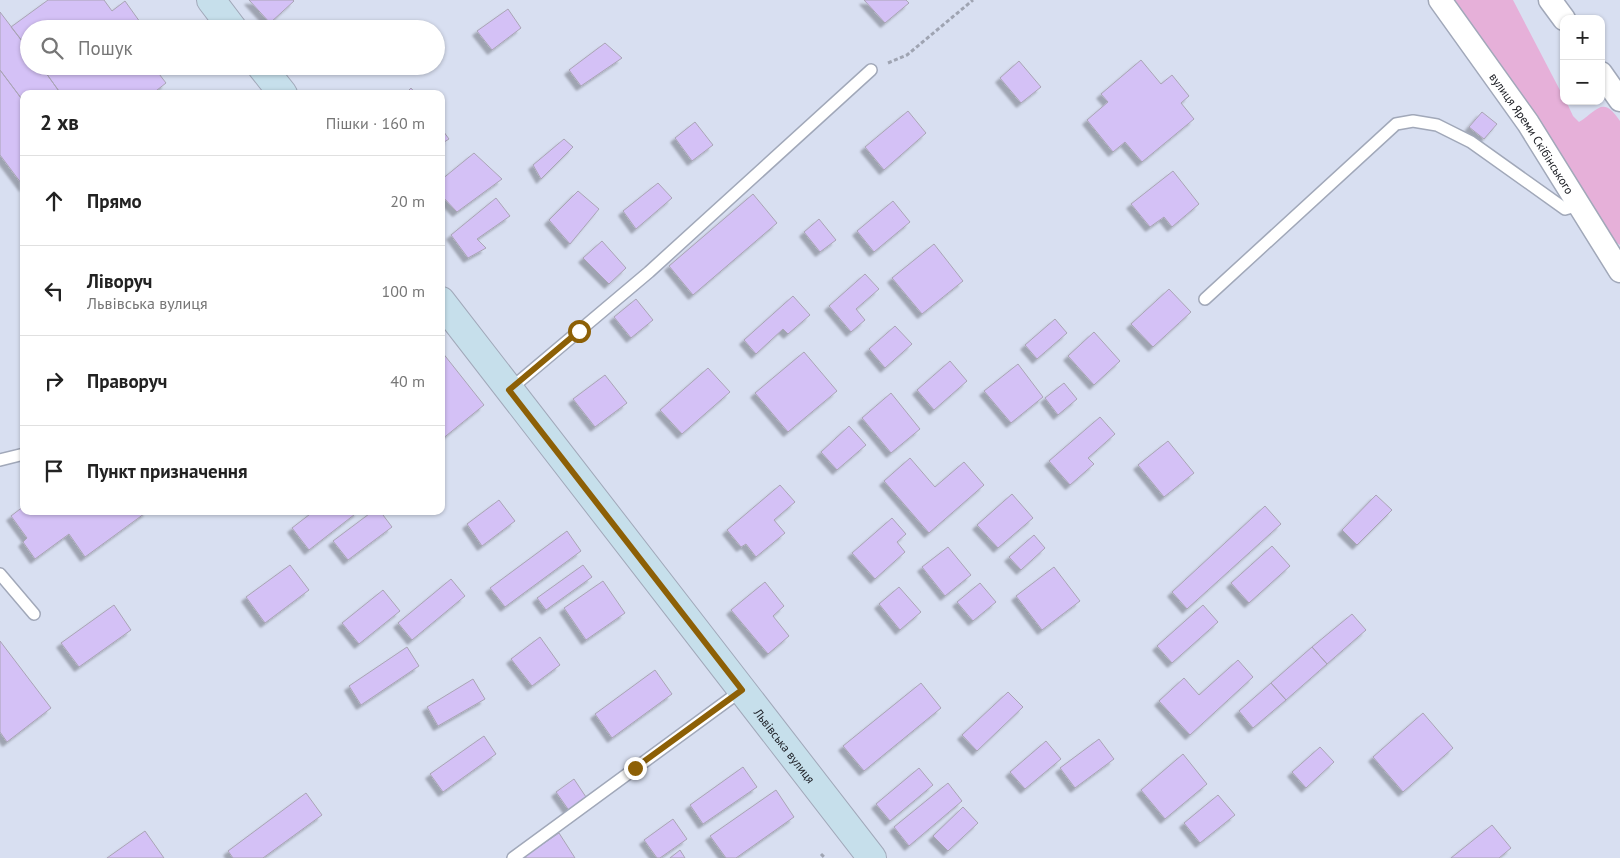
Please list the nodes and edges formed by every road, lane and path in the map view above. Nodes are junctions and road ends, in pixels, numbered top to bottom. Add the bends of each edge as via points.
1 (210, 0) edge
2 (973, 0) edge
3 (1440, 0) edge
4 (1550, 0) edge
5 (1561, 15) edge
6 (226, 20) edge
7 (871, 70) joint
8 (268, 75) edge
9 (1605, 79) edge
10 (279, 90) edge
11 (1620, 100) edge
12 (1579, 205) junction
13 (1620, 271) edge
14 (1204, 299) dead end
15 (445, 306) edge
16 (509, 390) junction
17 (20, 455) edge
18 (0, 460) edge
19 (0, 574) edge
20 (34, 614) dead end
21 (742, 690) junction
22 (821, 854) dead end
23 (513, 858) edge
24 (825, 858) edge
25 (872, 858) edge

1 - 6 main road
2 - 7 path via 906,55
3 - 12 street, вулиця Яреми Скібінського via 1528,123
4 - 5 street
7 - 16 lane via 649,272
8 - 10 main road
9 - 11 street
12 - 13 street, вулиця Яреми Скібінського
12 - 14 lane via 1565,209 1471,142 1437,125 1413,121 1396,124
15 - 16 main road, Львівська вулиця
16 - 21 main road, Львівська вулиця
17 - 18 lane
19 - 20 lane
21 - 23 lane
21 - 25 main road, Львівська вулиця
22 - 24 path

